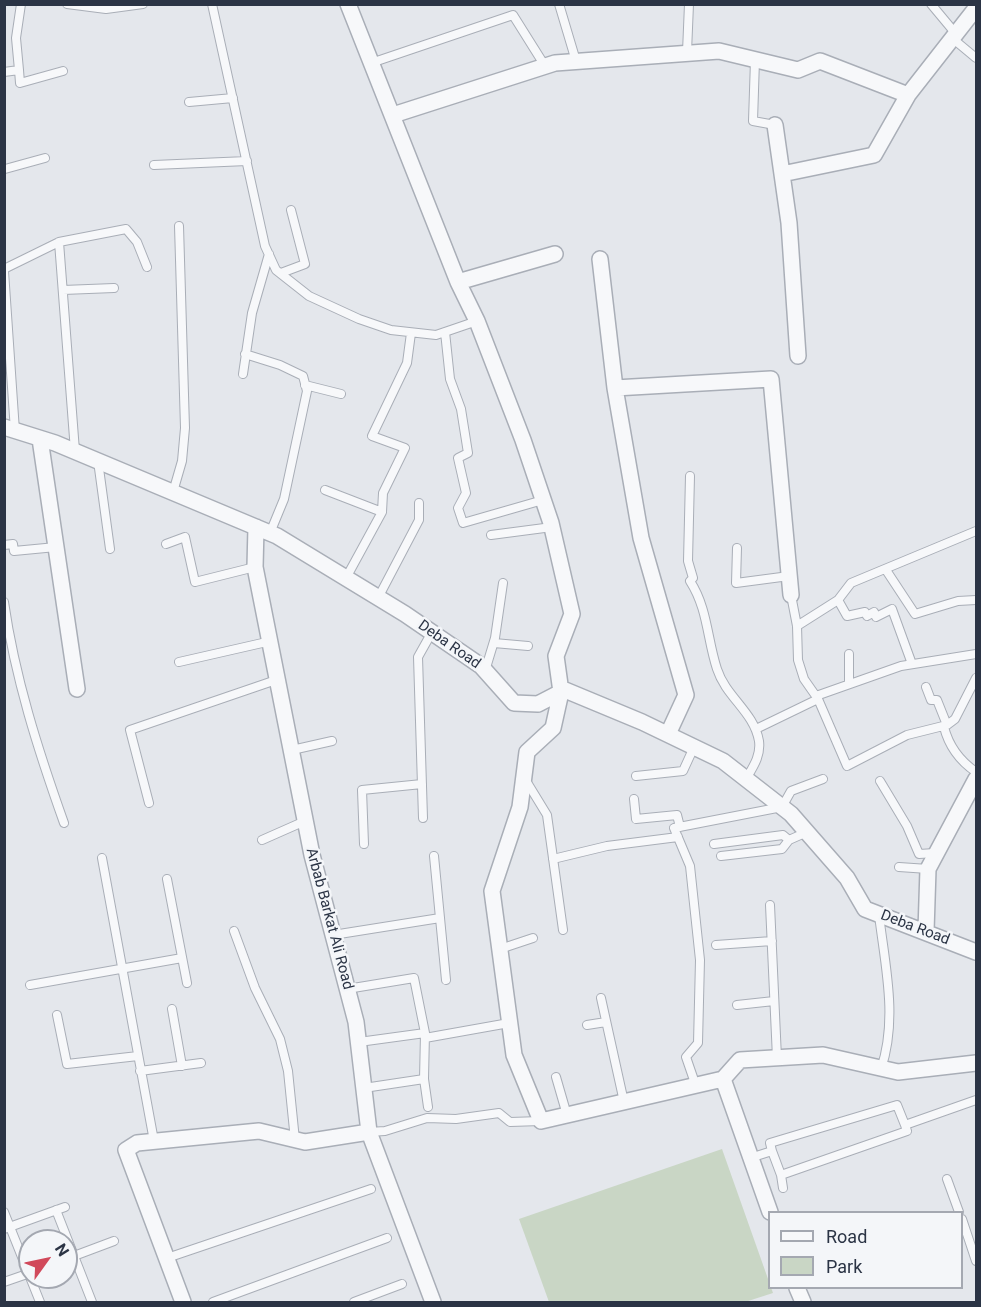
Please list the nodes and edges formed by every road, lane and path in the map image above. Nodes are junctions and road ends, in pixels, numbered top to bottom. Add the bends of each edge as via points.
1 (21, 4) edge
2 (67, 4) edge
3 (143, 4) edge
4 (212, 4) edge
5 (348, 4) edge
6 (559, 4) edge
7 (689, 4) edge
8 (931, 4) edge
9 (976, 8) edge
10 (954, 36) junction
11 (687, 52) junction
12 (976, 58) edge
13 (755, 60) junction
14 (576, 61) junction
15 (371, 63) junction
16 (546, 66) junction
17 (19, 70) junction
18 (63, 71) dead end
19 (4, 72) edge
20 (908, 95) junction
21 (232, 98) junction
22 (189, 102) dead end
23 (393, 115) junction
24 (775, 124) joint
25 (45, 158) dead end
26 (247, 161) junction
27 (154, 165) dead end
28 (5, 170) edge
29 (782, 174) junction
30 (291, 210) dead end
31 (178, 226) dead end
32 (59, 242) junction
33 (269, 254) junction
34 (555, 254) dead end
35 (600, 259) dead end
36 (147, 267) dead end
37 (4, 270) edge
38 (281, 273) junction
39 (458, 282) junction
40 (114, 288) dead end
41 (63, 290) junction
42 (477, 321) junction
43 (445, 332) junction
44 (411, 333) junction
45 (245, 354) junction
46 (798, 356) dead end
47 (243, 374) dead end
48 (305, 385) junction
49 (615, 388) junction
50 (341, 394) dead end
51 (10, 429) edge
52 (40, 439) junction
53 (75, 451) junction
54 (98, 461) junction
55 (690, 476) dead end
56 (325, 490) dead end
57 (173, 492) junction
58 (543, 500) junction
59 (419, 503) dead end
60 (382, 512) junction
61 (552, 527) junction
62 (263, 530) junction
63 (976, 531) edge
64 (491, 535) dead end
65 (166, 544) dead end
66 (4, 545) edge
67 (56, 548) junction
68 (737, 548) dead end
69 (110, 549) dead end
70 (255, 567) junction
71 (886, 570) junction
72 (789, 576) junction
73 (346, 578) junction
74 (503, 583) dead end
75 (791, 595) joint
76 (378, 598) junction
77 (838, 600) junction
78 (976, 600) edge
79 (4, 602) edge
80 (798, 626) junction
81 (432, 632) junction
82 (271, 640) junction
83 (494, 643) junction
84 (528, 646) dead end
85 (849, 654) dead end
86 (976, 654) edge
87 (179, 662) dead end
88 (912, 664) junction
89 (486, 671) junction
90 (976, 678) edge
91 (279, 680) junction
92 (849, 684) junction
93 (926, 687) dead end
94 (77, 689) dead end
95 (561, 692) junction
96 (817, 697) junction
97 (945, 726) junction
98 (756, 729) junction
99 (668, 734) junction
100 (332, 741) dead end
101 (694, 747) junction
102 (292, 750) junction
103 (976, 772) edge
104 (636, 776) dead end
105 (524, 777) junction
106 (746, 779) junction
107 (823, 779) dead end
108 (976, 779) edge
109 (880, 781) dead end
110 (422, 784) junction
111 (634, 798) dead end
112 (149, 802) dead end
113 (782, 807) junction
114 (423, 818) dead end
115 (305, 821) junction
116 (64, 823) dead end
117 (680, 827) junction
118 (807, 832) junction
119 (678, 837) junction
120 (262, 840) dead end
121 (789, 840) junction
122 (364, 844) dead end
123 (714, 844) dead end
124 (935, 853) junction
125 (434, 856) dead end
126 (721, 856) dead end
127 (102, 858) dead end
128 (553, 859) junction
129 (899, 867) dead end
130 (928, 869) junction
131 (167, 879) dead end
132 (770, 905) dead end
133 (879, 913) junction
134 (440, 918) junction
135 (563, 930) dead end
136 (234, 931) dead end
137 (926, 931) junction
138 (333, 935) junction
139 (533, 938) dead end
140 (772, 941) junction
141 (716, 945) dead end
142 (500, 949) junction
143 (976, 952) edge
144 (182, 958) junction
145 (122, 968) junction
146 (446, 980) dead end
147 (188, 983) dead end
148 (30, 985) dead end
149 (348, 989) junction
150 (601, 999) dead end
151 (774, 1001) junction
152 (737, 1005) dead end
153 (172, 1009) dead end
154 (57, 1015) dead end
155 (606, 1022) junction
156 (509, 1023) junction
157 (587, 1025) dead end
158 (425, 1035) junction
159 (359, 1042) junction
160 (138, 1056) junction
161 (777, 1058) junction
162 (201, 1063) dead end
163 (976, 1063) edge
164 (182, 1066) junction
165 (881, 1069) junction
166 (140, 1071) junction
167 (556, 1077) dead end
168 (424, 1079) junction
169 (723, 1079) junction
170 (697, 1087) junction
171 (364, 1088) junction
172 (976, 1100) edge
173 (624, 1102) junction
174 (429, 1107) dead end
175 (567, 1115) junction
176 (541, 1121) junction
177 (905, 1125) junction
178 (369, 1132) junction
179 (295, 1140) junction
180 (154, 1141) junction
181 (772, 1151) junction
182 (750, 1158) junction
183 (781, 1175) junction
184 (947, 1179) dead end
185 (783, 1188) dead end
186 (371, 1190) dead end
187 (64, 1207) dead end
188 (56, 1210) junction
189 (770, 1211) edge
190 (959, 1211) edge
191 (4, 1212) edge
192 (963, 1222) edge
193 (7, 1228) edge
194 (62, 1229) edge
195 (387, 1238) dead end
196 (114, 1241) dead end
197 (18, 1250) edge
198 (78, 1255) edge
199 (167, 1258) junction
200 (976, 1261) edge
201 (78, 1274) edge
202 (402, 1284) dead end
203 (92, 1302) edge
204 (183, 1302) edge
205 (213, 1302) edge
206 (354, 1302) edge
207 (433, 1302) edge

1 - 17 lane via 16,38
2 - 3 lane via 106,9
4 - 21 lane
5 - 15 street
6 - 14 lane
7 - 11 lane
8 - 10 lane
9 - 10 street
10 - 12 lane
10 - 20 street
11 - 13 street via 719,51
11 - 14 street
13 - 20 street via 798,70 820,61
13 - 24 lane via 753,122
14 - 16 street
15 - 16 lane via 513,15
15 - 23 street
16 - 23 street
17 - 18 lane via 20,83
17 - 19 lane
20 - 29 street via 874,155
21 - 22 lane
21 - 26 lane
23 - 39 street
24 - 29 street
25 - 28 lane
26 - 27 lane
26 - 33 lane
29 - 46 street
30 - 38 lane via 305,264
31 - 57 lane via 185,428 182,461
32 - 36 lane via 126,229 137,242
32 - 37 lane
32 - 41 lane
33 - 38 lane
33 - 45 lane
34 - 39 street
35 - 49 street
37 - 51 lane
38 - 44 lane via 309,296 359,320
39 - 42 street
40 - 41 lane
41 - 53 lane
42 - 43 lane
42 - 58 street
43 - 44 lane
43 - 58 lane via 450,379 468,453 458,458 466,493 458,508 463,523
44 - 60 lane via 407,363 372,436 405,448 383,493
45 - 47 lane
45 - 48 lane via 303,376
48 - 50 lane
48 - 62 lane via 307,391 284,499
49 - 72 street via 771,379
49 - 99 street via 642,538 686,695
51 - 52 street, Deba Road
52 - 53 street, Deba Road
52 - 67 street
53 - 54 street, Deba Road
54 - 57 street, Deba Road
54 - 69 lane
55 - 98 lane via 690,581 700,598 717,670
56 - 60 lane
57 - 62 street, Deba Road
58 - 61 street
59 - 76 lane via 419,520
60 - 73 lane
61 - 64 lane
61 - 95 street via 572,614 556,656
62 - 70 street, Arbab Barkat Ali Road
62 - 73 street, Deba Road
63 - 71 lane
65 - 70 lane via 185,537 195,582
66 - 67 lane via 13,544 14,551
67 - 94 street
68 - 72 lane via 736,582
70 - 82 street, Arbab Barkat Ali Road
71 - 77 lane via 851,583
71 - 78 lane via 915,614
72 - 75 street
73 - 76 street, Deba Road
74 - 83 lane
75 - 80 lane
76 - 81 street, Deba Road
77 - 80 lane
77 - 88 lane via 847,616 874,612 876,617 892,609
79 - 116 lane via 12,653 34,738
80 - 96 lane via 798,660 804,679
81 - 89 street, Deba Road
81 - 110 lane via 418,657
82 - 87 lane
82 - 91 street, Arbab Barkat Ali Road
83 - 84 lane
83 - 89 lane
85 - 92 lane
86 - 88 lane
88 - 92 lane
89 - 95 street, Deba Road via 513,703 538,704
90 - 97 lane via 955,719
91 - 102 street, Arbab Barkat Ali Road
91 - 112 lane via 130,730
92 - 96 lane
93 - 97 lane via 931,700 937,700
95 - 99 street, Deba Road via 565,690
95 - 105 street via 553,728 526,752
96 - 97 lane via 847,766 907,735
96 - 98 lane
97 - 103 lane via 947,740 963,763
98 - 106 lane via 759,756
99 - 101 street, Deba Road
100 - 102 lane
101 - 104 lane via 683,771
101 - 106 street, Deba Road via 723,761
102 - 115 street, Arbab Barkat Ali Road
105 - 128 lane via 547,815
105 - 142 street via 520,807 492,891
106 - 113 street, Deba Road
107 - 113 lane via 791,791
108 - 124 street
109 - 124 lane via 919,854
110 - 114 lane
110 - 122 lane via 362,790
111 - 117 lane via 636,819 677,815
113 - 117 lane
113 - 118 street, Deba Road
115 - 120 lane
115 - 138 street, Arbab Barkat Ali Road
117 - 119 lane via 674,828
118 - 121 lane
118 - 133 street, Deba Road via 847,878 865,909
119 - 128 lane via 607,846
119 - 170 lane via 690,866 700,960 699,1043 686,1057
121 - 123 lane via 783,835
121 - 126 lane via 782,849
124 - 130 street
125 - 134 lane
127 - 145 lane
128 - 135 lane
129 - 130 lane
130 - 137 street
131 - 144 lane
132 - 140 lane
133 - 137 street, Deba Road
133 - 165 lane via 890,1004 887,1051
134 - 138 lane
134 - 146 lane
136 - 179 lane via 255,988 280,1039 288,1071
137 - 143 street, Deba Road
138 - 149 street, Arbab Barkat Ali Road
139 - 142 lane
140 - 141 lane
140 - 151 lane
142 - 156 street
144 - 145 lane
144 - 147 lane
145 - 148 lane
145 - 160 lane
149 - 158 lane via 414,978
149 - 159 street, Arbab Barkat Ali Road
150 - 155 lane
151 - 152 lane
151 - 161 lane
153 - 164 lane
154 - 160 lane via 67,1064
155 - 157 lane
155 - 173 lane
156 - 158 lane
156 - 176 street via 514,1055
158 - 159 lane
158 - 168 lane
159 - 171 street, Arbab Barkat Ali Road
160 - 166 lane
161 - 165 street via 823,1055
161 - 169 street via 740,1060
162 - 164 lane
163 - 165 street via 898,1072
164 - 166 lane
166 - 180 lane
167 - 175 lane
168 - 171 lane
168 - 174 lane
169 - 170 street
169 - 182 street
170 - 173 street
171 - 178 street, Arbab Barkat Ali Road
172 - 177 lane
173 - 175 street
175 - 176 street
176 - 178 lane via 510,1122 499,1113 456,1119 427,1118
177 - 181 lane via 897,1105 770,1143
177 - 183 lane via 906,1131
178 - 179 street via 305,1142
178 - 207 street, Arbab Barkat Ali Road
179 - 180 street via 259,1131
180 - 199 street via 137,1143 126,1150
181 - 182 lane
181 - 183 lane
182 - 189 street
183 - 185 lane
184 - 190 lane
186 - 199 lane
187 - 188 lane
188 - 193 lane
188 - 194 lane
191 - 193 lane
192 - 200 lane
193 - 197 lane
195 - 205 lane
196 - 198 lane
199 - 204 street
201 - 203 lane
202 - 206 lane

